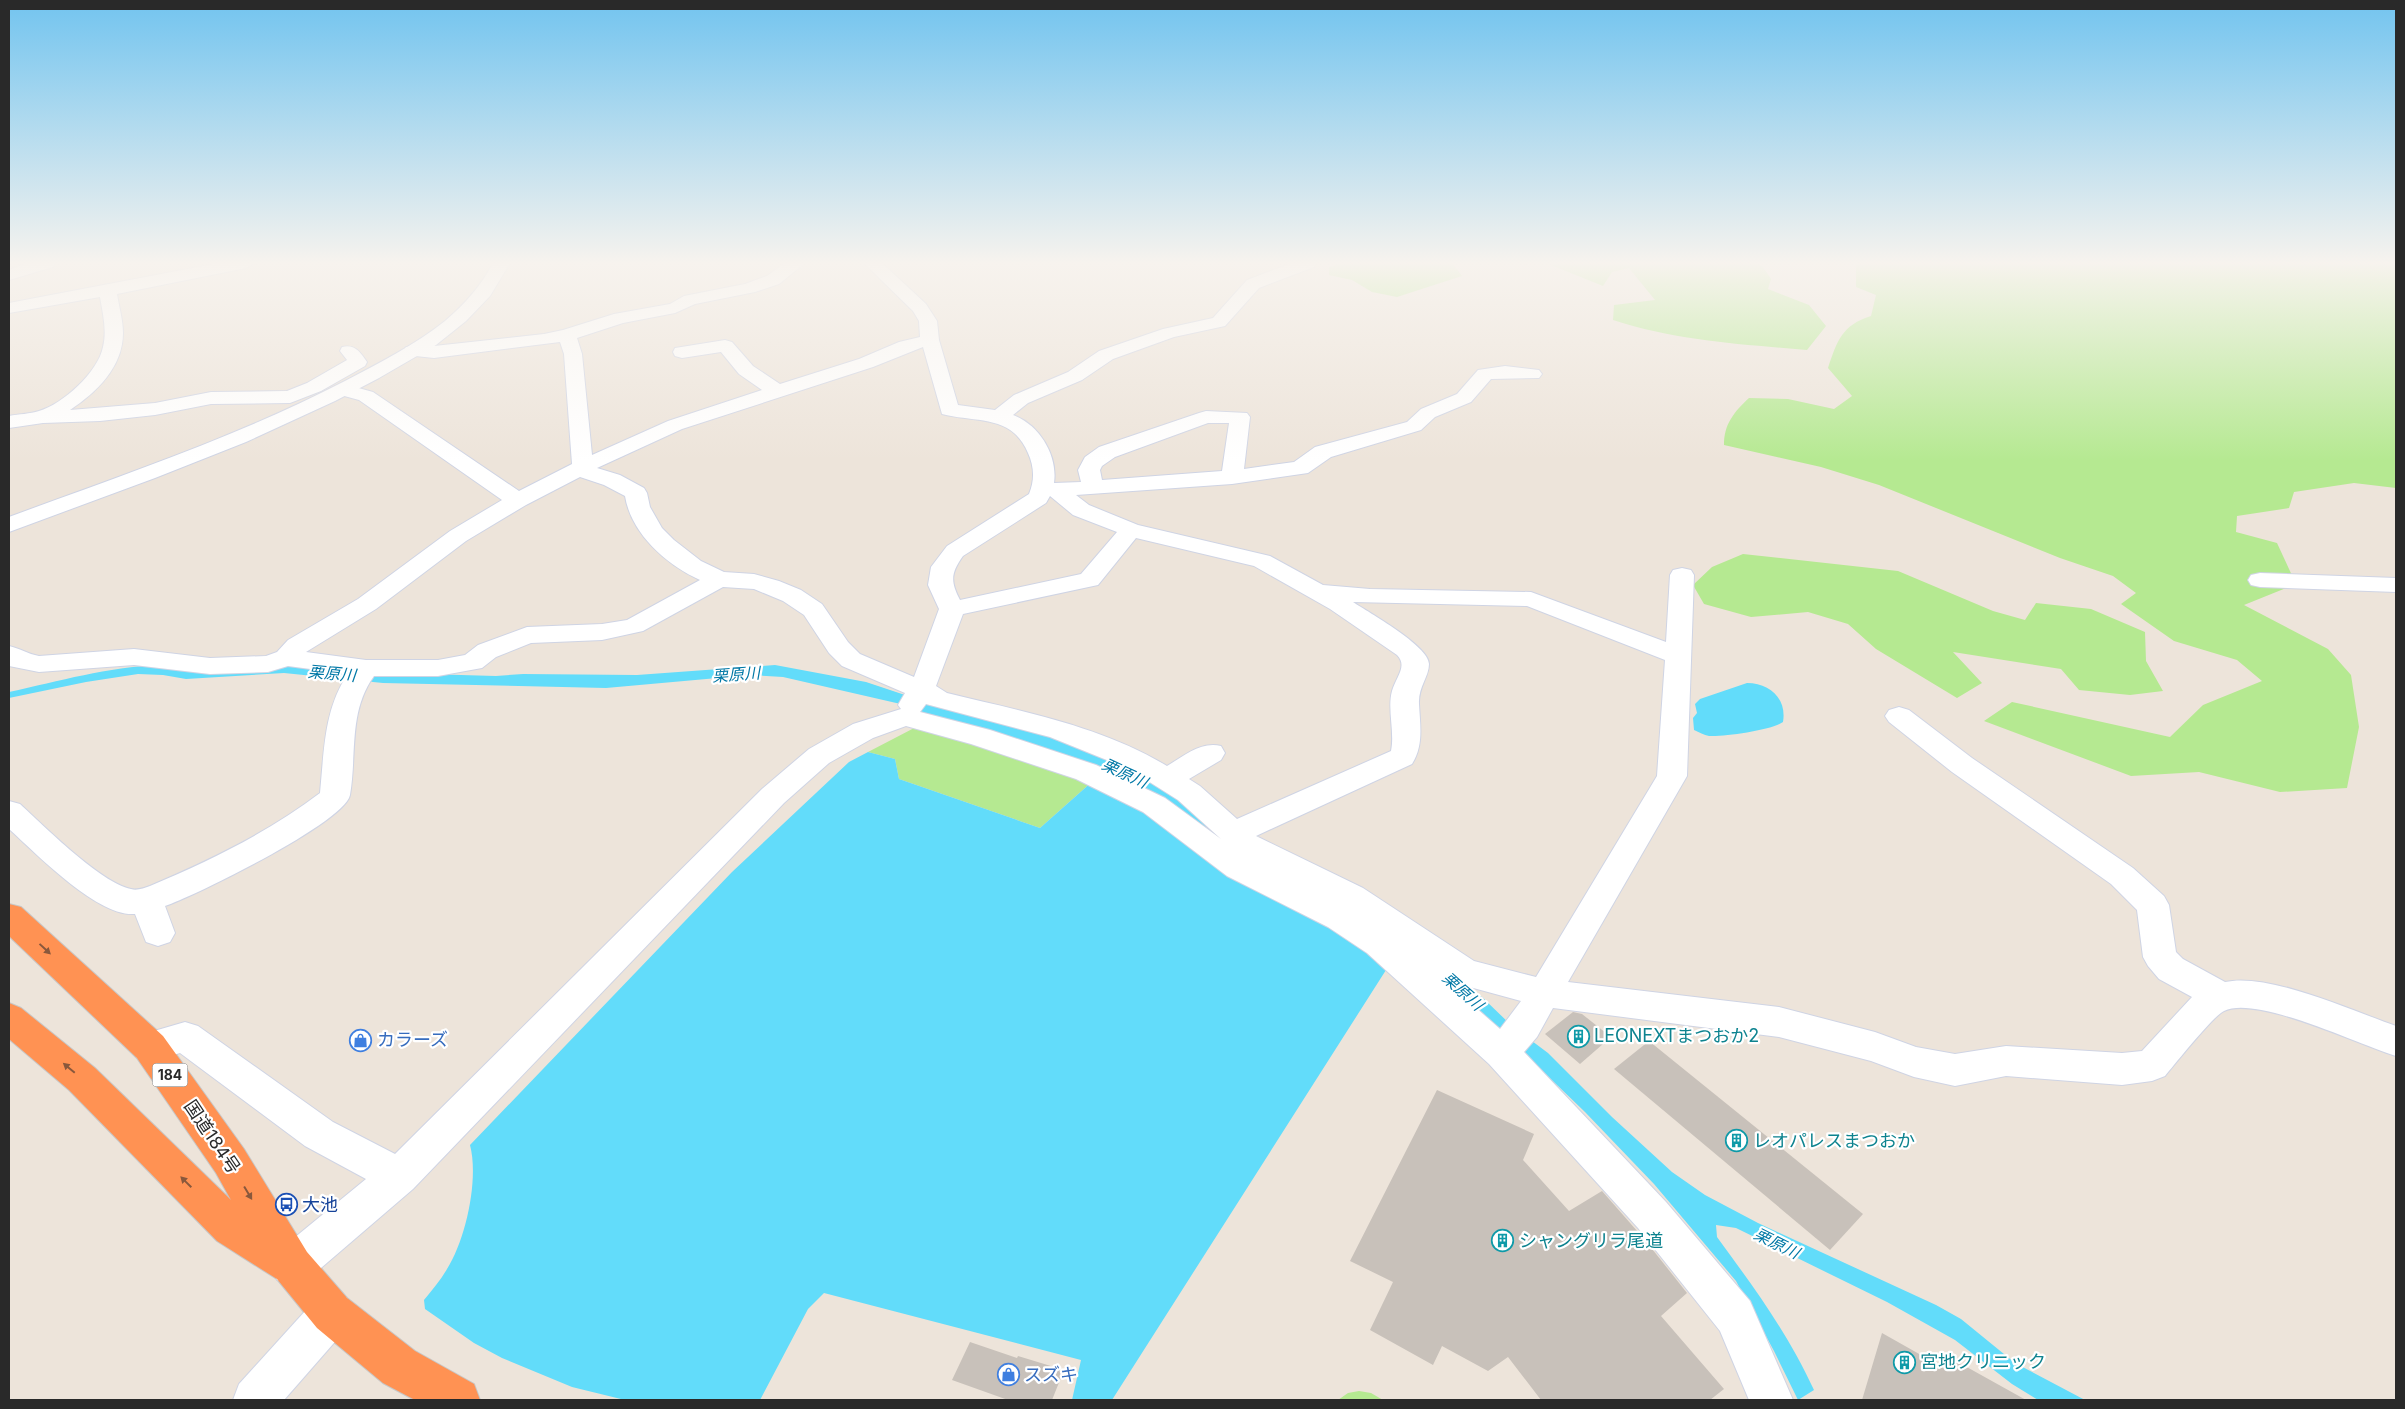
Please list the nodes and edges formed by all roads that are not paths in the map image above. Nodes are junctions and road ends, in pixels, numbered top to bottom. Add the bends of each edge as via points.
1 (113, 329) edge
2 (445, 329) edge
3 (586, 329) edge
4 (929, 329) edge
5 (1188, 329) edge
6 (567, 335) junction
7 (930, 340) junction
8 (350, 351) dead end
9 (413, 351) junction
10 (682, 352) dead end
11 (1532, 374) dead end
12 (344, 390) junction
13 (778, 392) junction
14 (290, 397) junction
15 (308, 407) junction
16 (43, 417) junction
17 (999, 417) junction
18 (9, 422) edge
19 (583, 467) junction
20 (1232, 477) junction
21 (1093, 486) junction
22 (1050, 490) junction
23 (518, 500) junction
24 (9, 525) edge
25 (1131, 530) junction
26 (1682, 575) dead end
27 (720, 579) junction
28 (2260, 580) dead end
29 (2396, 585) edge
30 (1316, 592) junction
31 (952, 609) junction
32 (9, 654) edge
33 (1678, 656) junction
34 (286, 658) junction
35 (362, 674) junction
36 (914, 702) junction
37 (1899, 716) dead end
38 (1210, 752) dead end
39 (1168, 778) junction
40 (9, 812) edge
41 (1234, 833) junction
42 (147, 900) junction
43 (9, 916) edge
44 (158, 933) dead end
45 (1451, 982) junction
46 (1544, 993) junction
47 (2223, 996) junction
48 (9, 1018) edge
49 (2396, 1041) edge
50 (1512, 1042) junction
51 (150, 1047) junction
52 (399, 1176) junction
53 (292, 1266) junction
54 (332, 1312) junction
55 (255, 1400) edge
56 (458, 1400) edge
57 (1771, 1400) edge

1 - 16 street via 107,362 92,384
2 - 9 street
3 - 6 street
4 - 7 street
5 - 17 street via 1106,355 1075,376 1020,399
6 - 9 street via 434,352
6 - 19 street via 573,354
7 - 13 street
7 - 17 street via 949,410
8 - 14 street via 358,362
9 - 12 street
10 - 13 street via 725,346 746,370
11 - 20 street via 1486,374 1464,398 1428,413 1414,426 1323,452 1300,468
12 - 15 street
12 - 23 street via 366,396
13 - 19 street via 675,425
14 - 15 street
14 - 16 street via 211,398 155,409
15 - 24 street via 196,454
16 - 18 street
17 - 22 street via 1026,431 1036,445
19 - 23 street
19 - 27 street via 583,471 612,480 636,493 636,504 655,535 673,555
20 - 21 street
20 - 21 street via 1240,417 1206,417 1107,452 1093,462 1089,470
21 - 22 street
22 - 25 street via 1081,510
22 - 31 street via 955,551 943,567 940,586
23 - 34 street via 458,536 367,604 296,646
25 - 30 street via 1262,561
25 - 31 street via 1089,580
26 - 33 street
27 - 35 street via 634,626 602,632 527,635 488,651 473,662
27 - 36 street via 747,580 776,588 808,605 836,646 851,660
28 - 29 street
30 - 33 street via 1531,598
30 - 41 street via 1382,632 1416,658 1405,692 1406,749 1402,757
31 - 36 street via 937,657
32 - 34 street via 39,664 134,657 210,666 268,664
33 - 46 street via 1672,776
34 - 35 street
35 - 42 street via 344,713 335,797 296,826 214,871
36 - 39 street via 938,699 1059,730 1140,762
36 - 45 street via 1133,794 1154,805 1238,868 1340,918 1379,944
36 - 52 street via 819,756 773,796
37 - 47 street via 1962,765 2122,876 2153,905 2160,957 2171,969
38 - 39 street
39 - 41 street via 1190,793
40 - 42 street via 98,888 132,903
41 - 45 street via 1263,854 1352,897
42 - 44 street
43 -> 51 highway, 国道184号 / 184
45 - 46 street
45 - 50 street
46 - 47 street via 1778,1022 1866,1044 1914,1062 1955,1070 2006,1061 2122,1069 2152,1065 2212,999
46 - 50 street
47 - 49 street via 2238,993 2272,996
53 -> 48 highway, 国道184号 / 184 via 231,1227 82,1079
50 - 57 street via 1735,1316
51 - 52 street via 185,1037 319,1134
51 -> 53 highway, 国道184号 / 184 via 230,1161
52 - 53 street
53 - 54 highway, 国道184号 / 184
54 - 55 street
54 - 56 highway, 国道184号 / 184 via 399,1367

